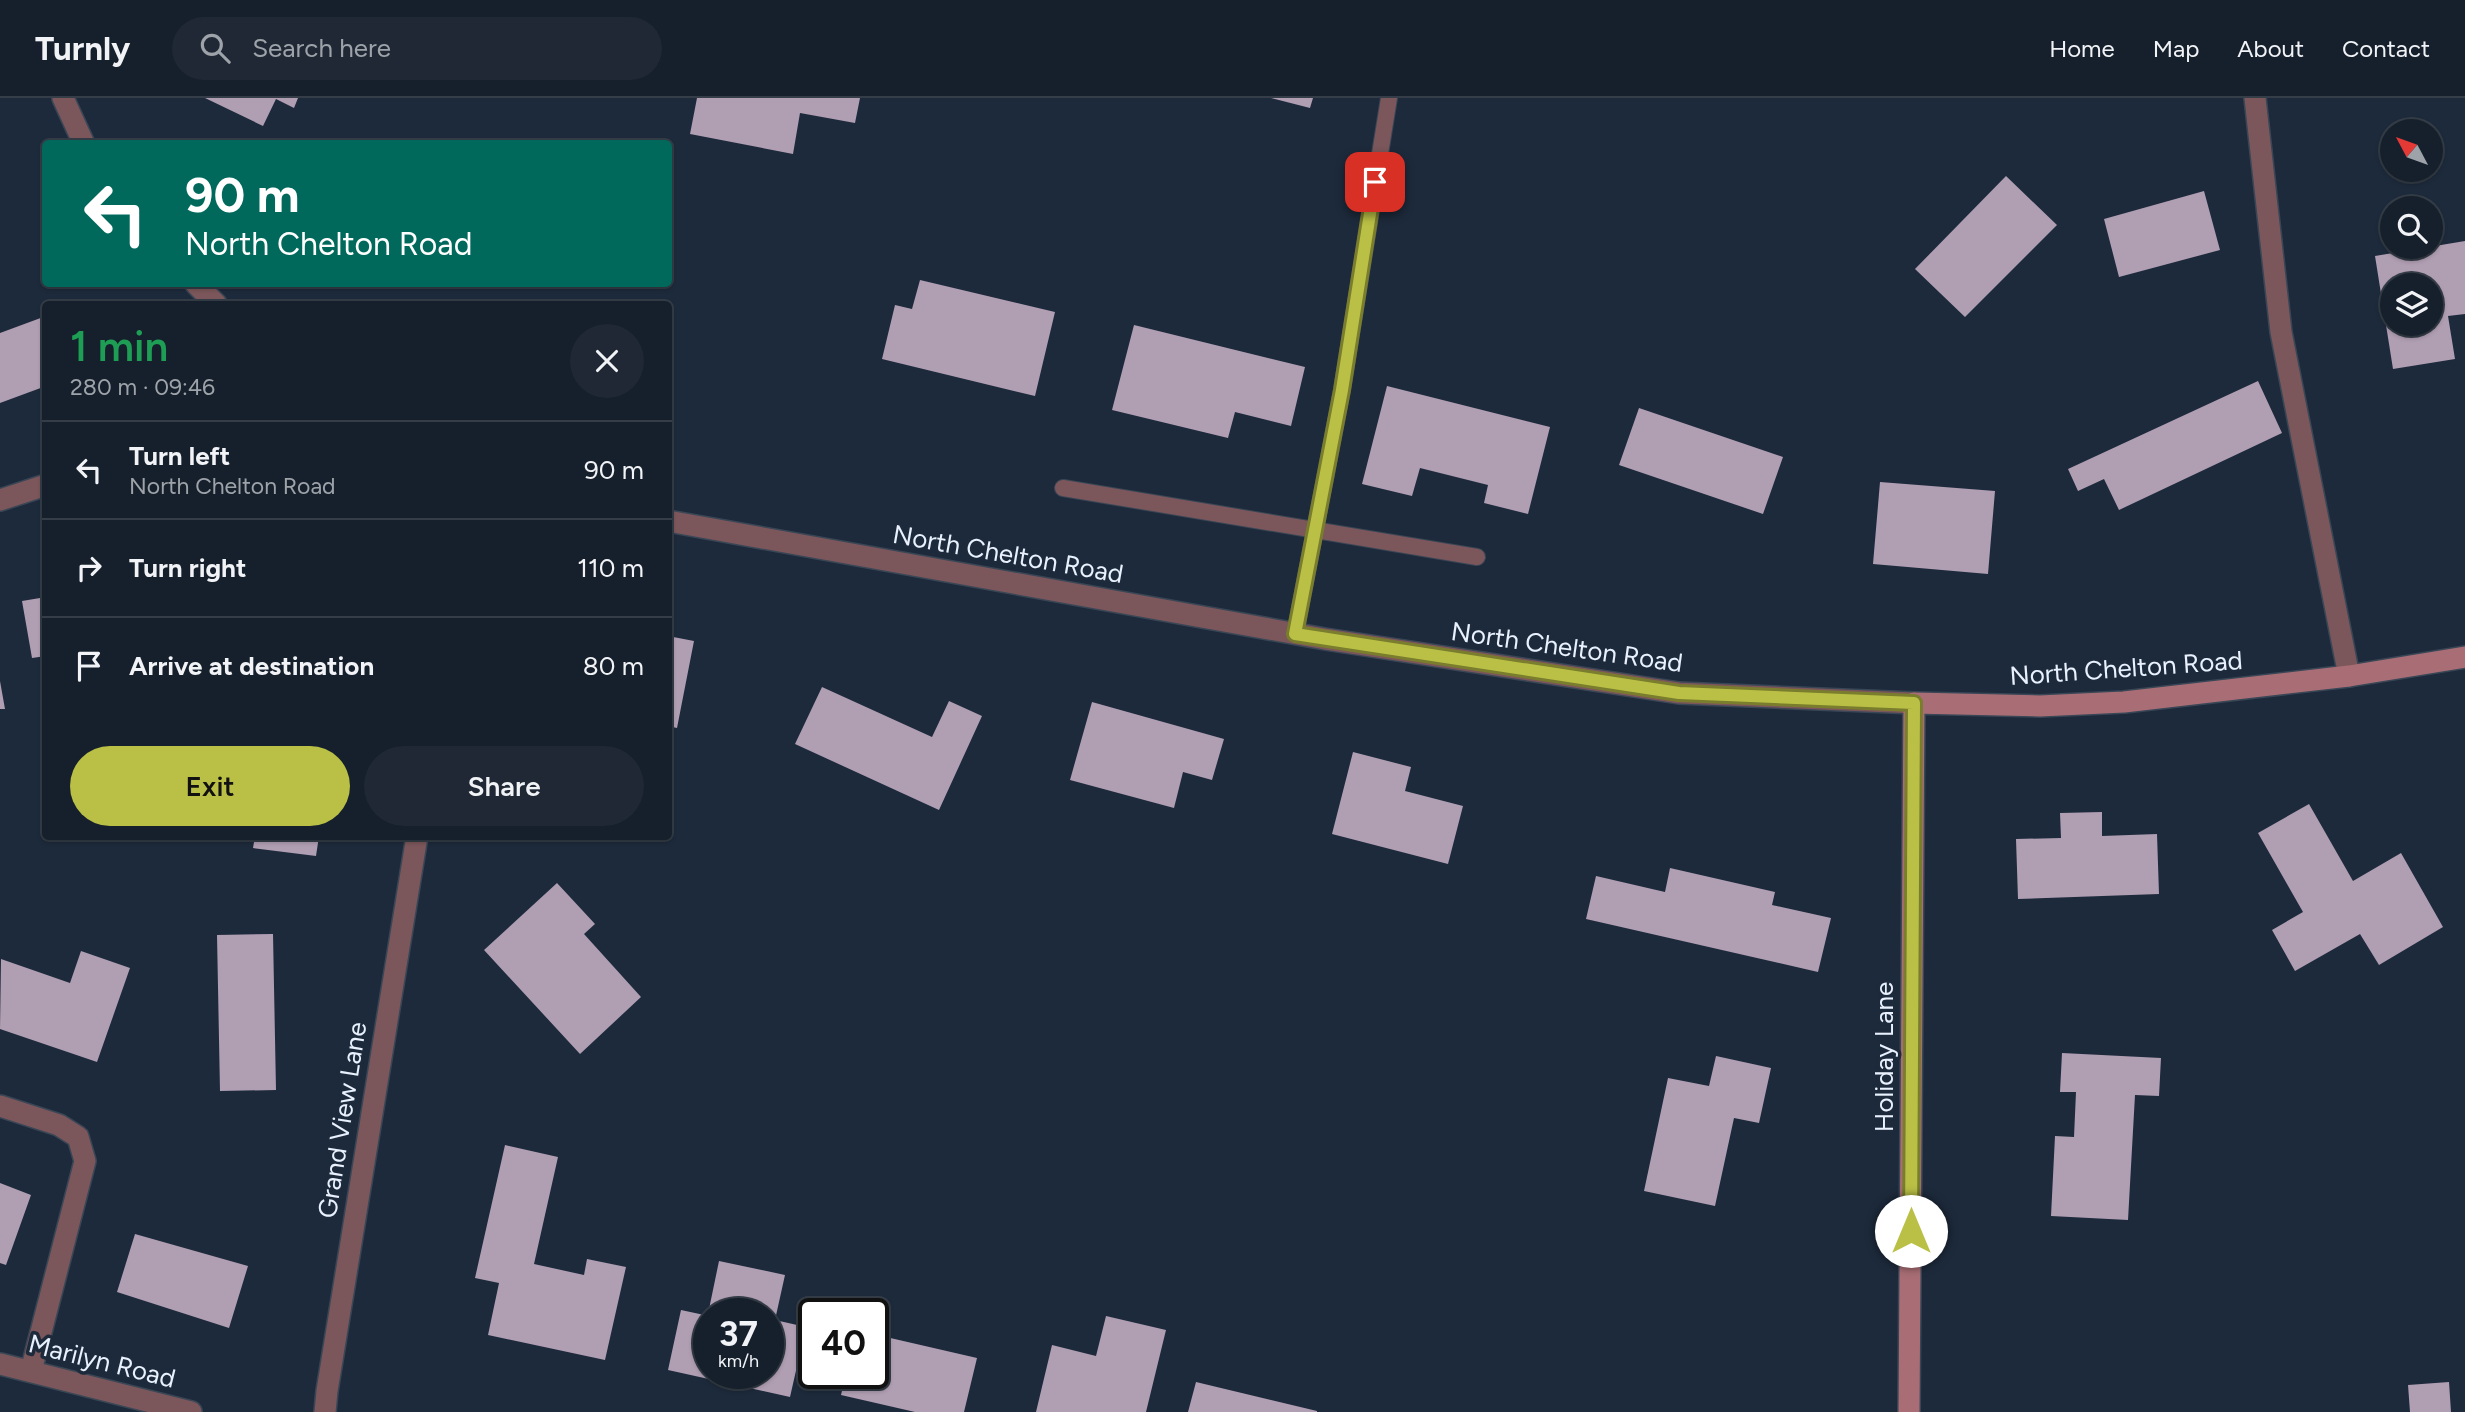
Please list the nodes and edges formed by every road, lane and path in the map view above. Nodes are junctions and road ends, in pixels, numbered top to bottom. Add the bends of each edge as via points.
1 (63, 98) edge
2 (1389, 98) edge
3 (2255, 98) edge
4 (82, 140) edge
5 (199, 287) edge
6 (213, 301) edge
7 (42, 486) edge
8 (1063, 488) dead end
9 (0, 500) edge
10 (672, 522) edge
11 (1315, 529) junction
12 (1478, 557) dead end
13 (1295, 634) junction
14 (2465, 657) edge
15 (2349, 676) junction
16 (1914, 703) junction
17 (416, 840) edge
18 (0, 1107) edge
19 (0, 1364) edge
20 (31, 1371) junction
21 (191, 1412) edge
22 (325, 1412) edge
23 (1909, 1412) edge

1 - 4 street
2 - 11 lane
3 - 15 street via 2281,332
5 - 6 street
7 - 9 street
8 - 11 lane
10 - 13 street, North Chelton Road
11 - 12 lane
11 - 13 lane
13 - 16 street, North Chelton Road via 1679,693
14 - 15 street, North Chelton Road
15 - 16 street, North Chelton Road via 2124,702 2039,706
16 - 23 street, Holiday Lane
17 - 22 street, Grand View Lane
18 - 20 street via 60,1125 78,1137 85,1161
19 - 20 street, Marilyn Road
20 - 21 street, Marilyn Road

